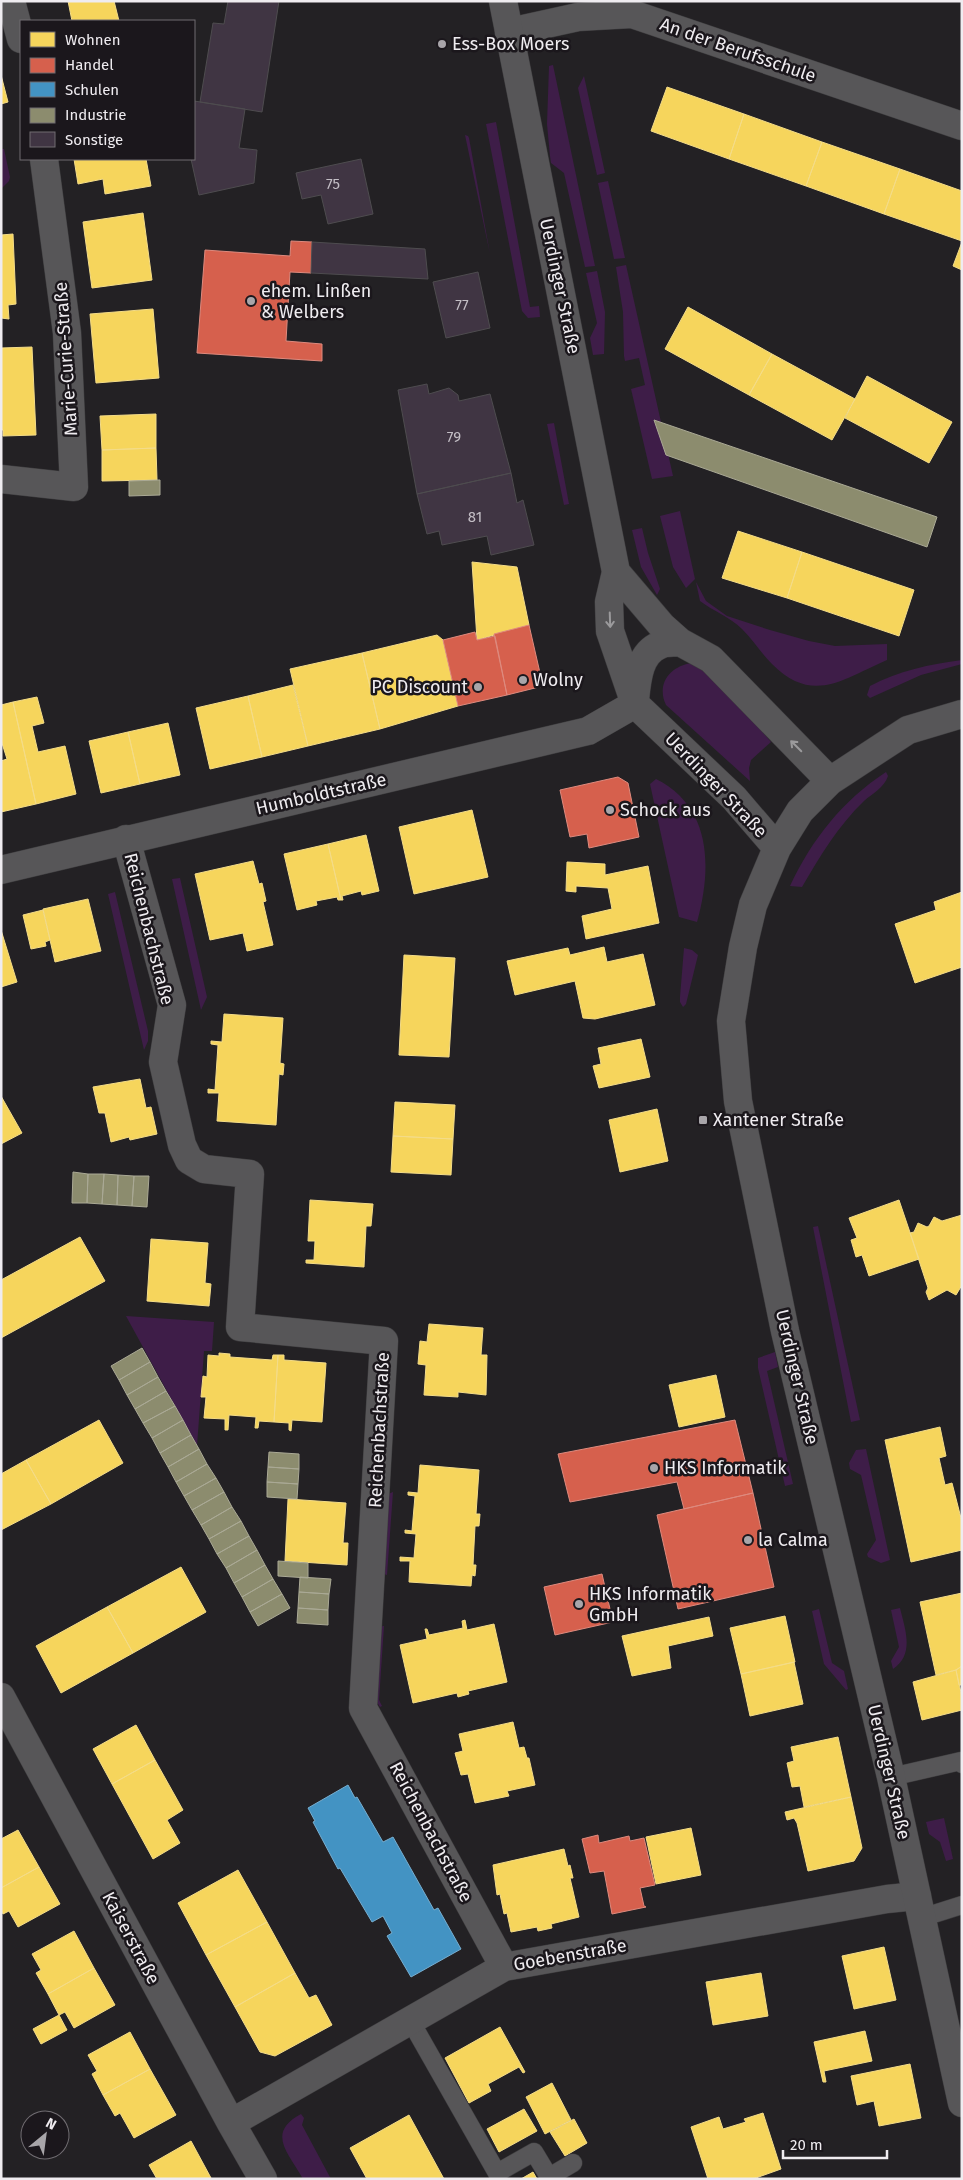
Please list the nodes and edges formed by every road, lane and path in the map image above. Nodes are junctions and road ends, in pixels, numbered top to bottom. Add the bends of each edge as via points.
1 (11, 1) edge
2 (503, 1) edge
3 (509, 32) junction
4 (20, 35) edge
5 (962, 126) edge
6 (44, 160) edge
7 (1, 479) edge
8 (616, 572) junction
9 (680, 642) junction
10 (635, 704) junction
11 (962, 714) edge
12 (830, 781) junction
13 (126, 839) junction
14 (777, 848) junction
15 (1, 870) edge
16 (1, 1697) edge
17 (961, 1762) edge
18 (891, 1777) junction
19 (962, 1905) edge
20 (919, 1907) junction
21 (504, 1967) junction
22 (410, 2020) junction
23 (962, 2103) edge
24 (231, 2123) junction
25 (573, 2163) dead end
26 (263, 2179) edge

1 - 4 street
2 - 3 street, Uerdinger Straße
3 - 5 street, An der Berufsschule via 578,17 632,14
3 - 8 street, Uerdinger Straße
6 - 7 street, Marie-Curie-Straße via 67,333 74,486
8 - 9 street, Uerdinger Straße
8 -> 10 street, Uerdinger Straße via 610,602 610,631
9 - 10 street via 660,645 645,658 637,676
12 -> 9 street, Uerdinger Straße via 711,659
10 - 13 street, Humboldtstraße via 588,730
10 - 14 street, Uerdinger Straße via 734,798
11 - 12 street via 908,730
12 - 14 street via 800,812
13 - 15 street, Humboldtstraße
13 - 21 street, Reichenbachstraße via 172,1005 163,1062 182,1145 189,1160 204,1169 250,1174 240,1327 384,1341 364,1708
14 - 18 street, Uerdinger Straße via 753,906 731,1020 738,1101 785,1331
16 - 24 street, Kaiserstraße
17 - 18 lane
18 - 20 street, Uerdinger Straße
19 - 20 lane
20 - 21 street, Goebenstraße via 887,1899
20 - 23 street, Uerdinger Straße
21 - 22 street, Goebenstraße
22 - 24 street, Goebenstraße
22 - 25 lane via 497,2173 534,2152 548,2177
24 - 26 street, Kaiserstraße

